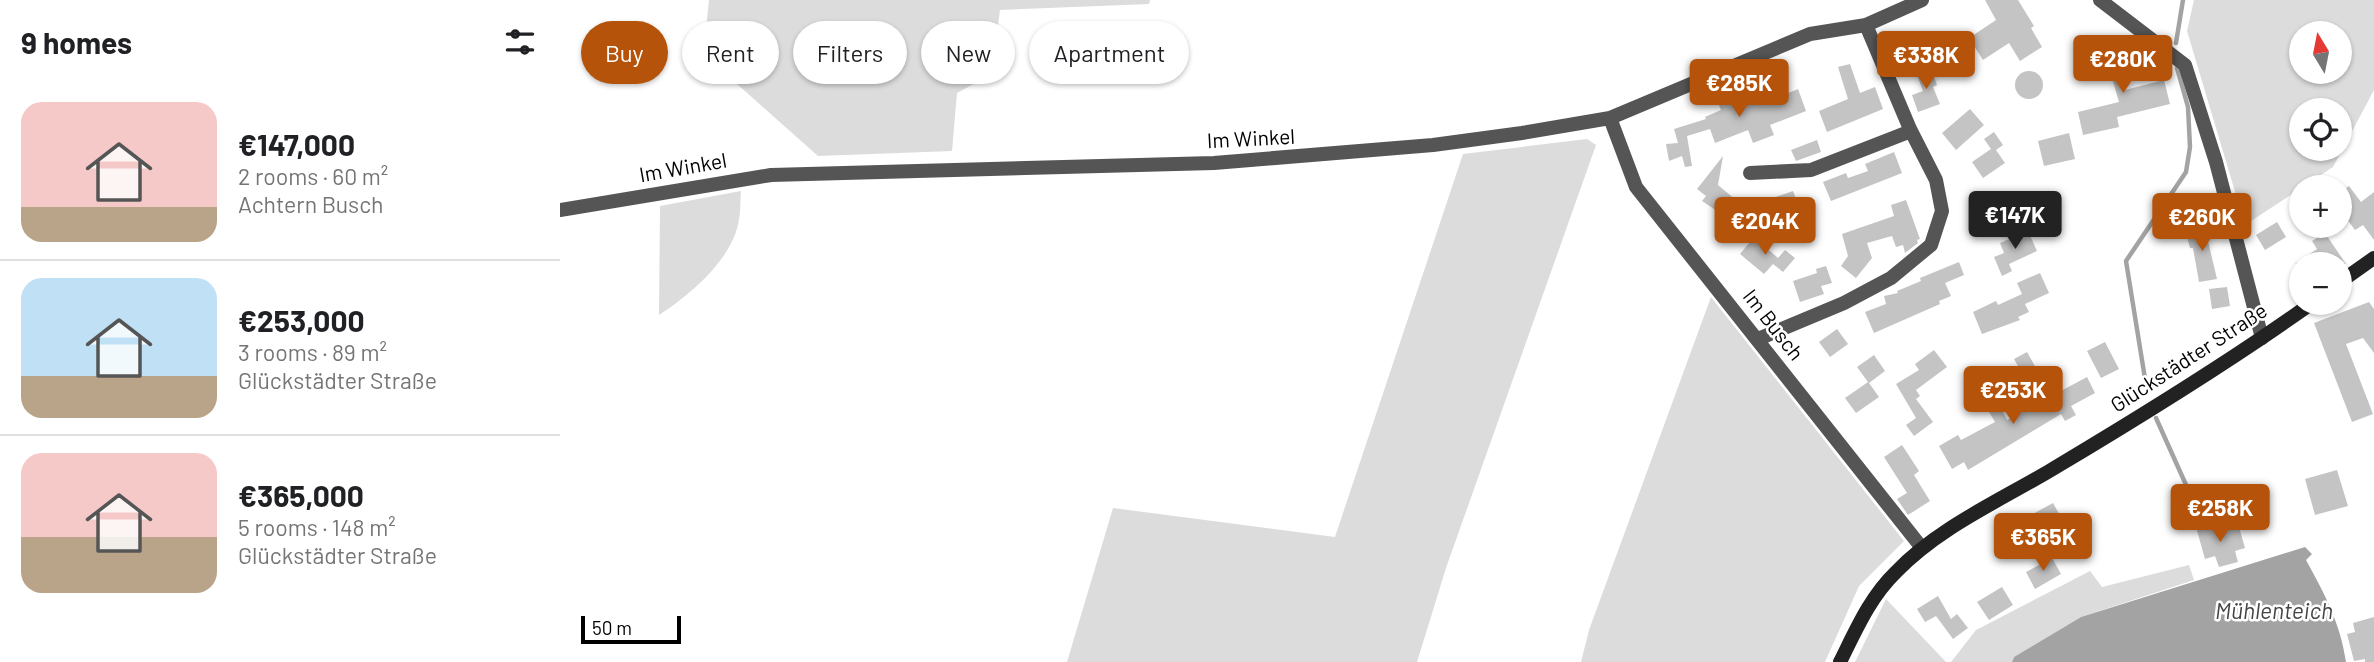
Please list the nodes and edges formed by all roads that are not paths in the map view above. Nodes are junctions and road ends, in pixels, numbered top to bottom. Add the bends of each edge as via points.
1 (1923, 0) edge
2 (2099, 0) edge
3 (1866, 25) junction
4 (1610, 118) junction
5 (1911, 131) junction
6 (1750, 173) dead end
7 (560, 210) edge
8 (2373, 261) edge
9 (2352, 274) edge
10 (2295, 315) edge
11 (2262, 338) junction
12 (1758, 339) junction
13 (1922, 548) junction
14 (1840, 662) edge

1 - 3 street, Im Winkel
2 - 11 street via 2185,65 2216,162
3 - 4 street, Im Winkel via 1810,34
3 - 5 street
4 - 7 street, Im Winkel via 1433,145 1303,157 1148,166 771,175
4 - 12 street, Im Busch via 1636,187
5 - 6 street via 1811,170
5 - 12 street via 1936,180 1942,211 1931,245 1879,284
8 - 9 street
10 - 11 street, Glückstädter Straße
11 - 13 street, Glückstädter Straße
12 - 13 street, Im Busch
13 - 14 street, Glückstädter Straße via 1875,597

